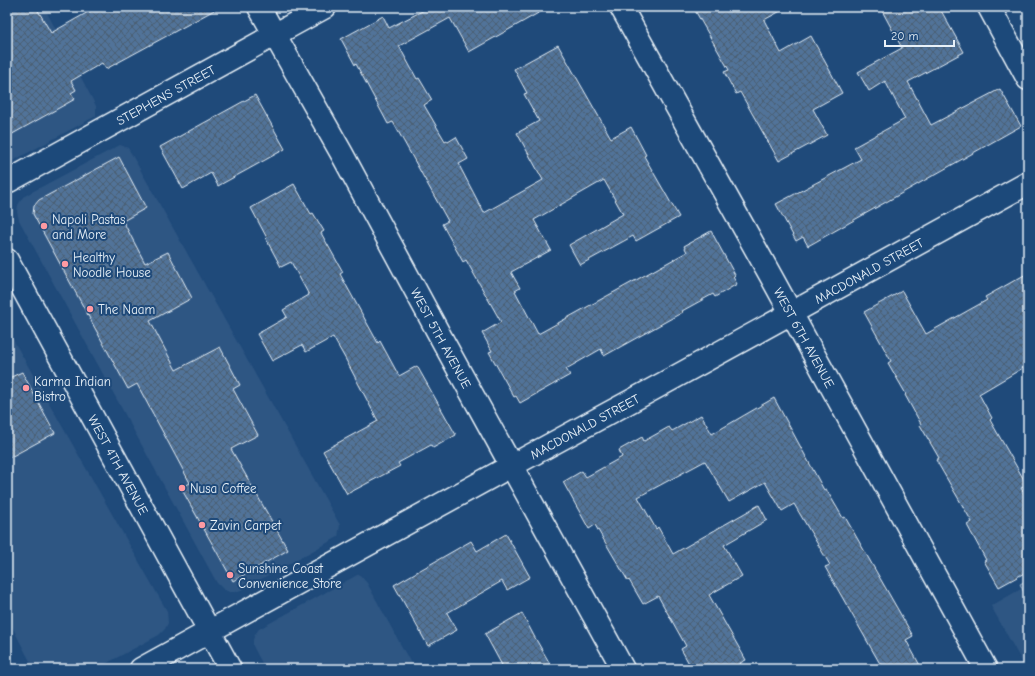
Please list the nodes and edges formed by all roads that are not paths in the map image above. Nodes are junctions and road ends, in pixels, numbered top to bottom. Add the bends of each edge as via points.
1 (259, 7) edge
2 (325, 7) edge
3 (621, 7) edge
4 (989, 7) edge
5 (275, 35) junction
6 (1028, 79) edge
7 (7, 182) edge
8 (1028, 183) edge
9 (7, 260) edge
10 (791, 313) junction
11 (511, 466) junction
12 (210, 631) junction
13 (141, 669) edge
14 (230, 669) edge
15 (623, 669) edge
16 (986, 669) edge

1 - 5 street, WEST 5TH AVENUE
2 - 5 street, STEPHENS STREET
3 - 10 street, WEST 6TH AVENUE
4 - 6 street
5 - 7 street, STEPHENS STREET
5 - 11 street, WEST 5TH AVENUE
8 - 10 street, MACDONALD STREET
9 - 12 street, WEST 4TH AVENUE
10 - 11 street, MACDONALD STREET
10 - 16 street, WEST 6TH AVENUE
11 - 12 street, MACDONALD STREET
11 - 15 street, WEST 5TH AVENUE
12 - 13 street, MACDONALD STREET
12 - 14 street, WEST 4TH AVENUE

